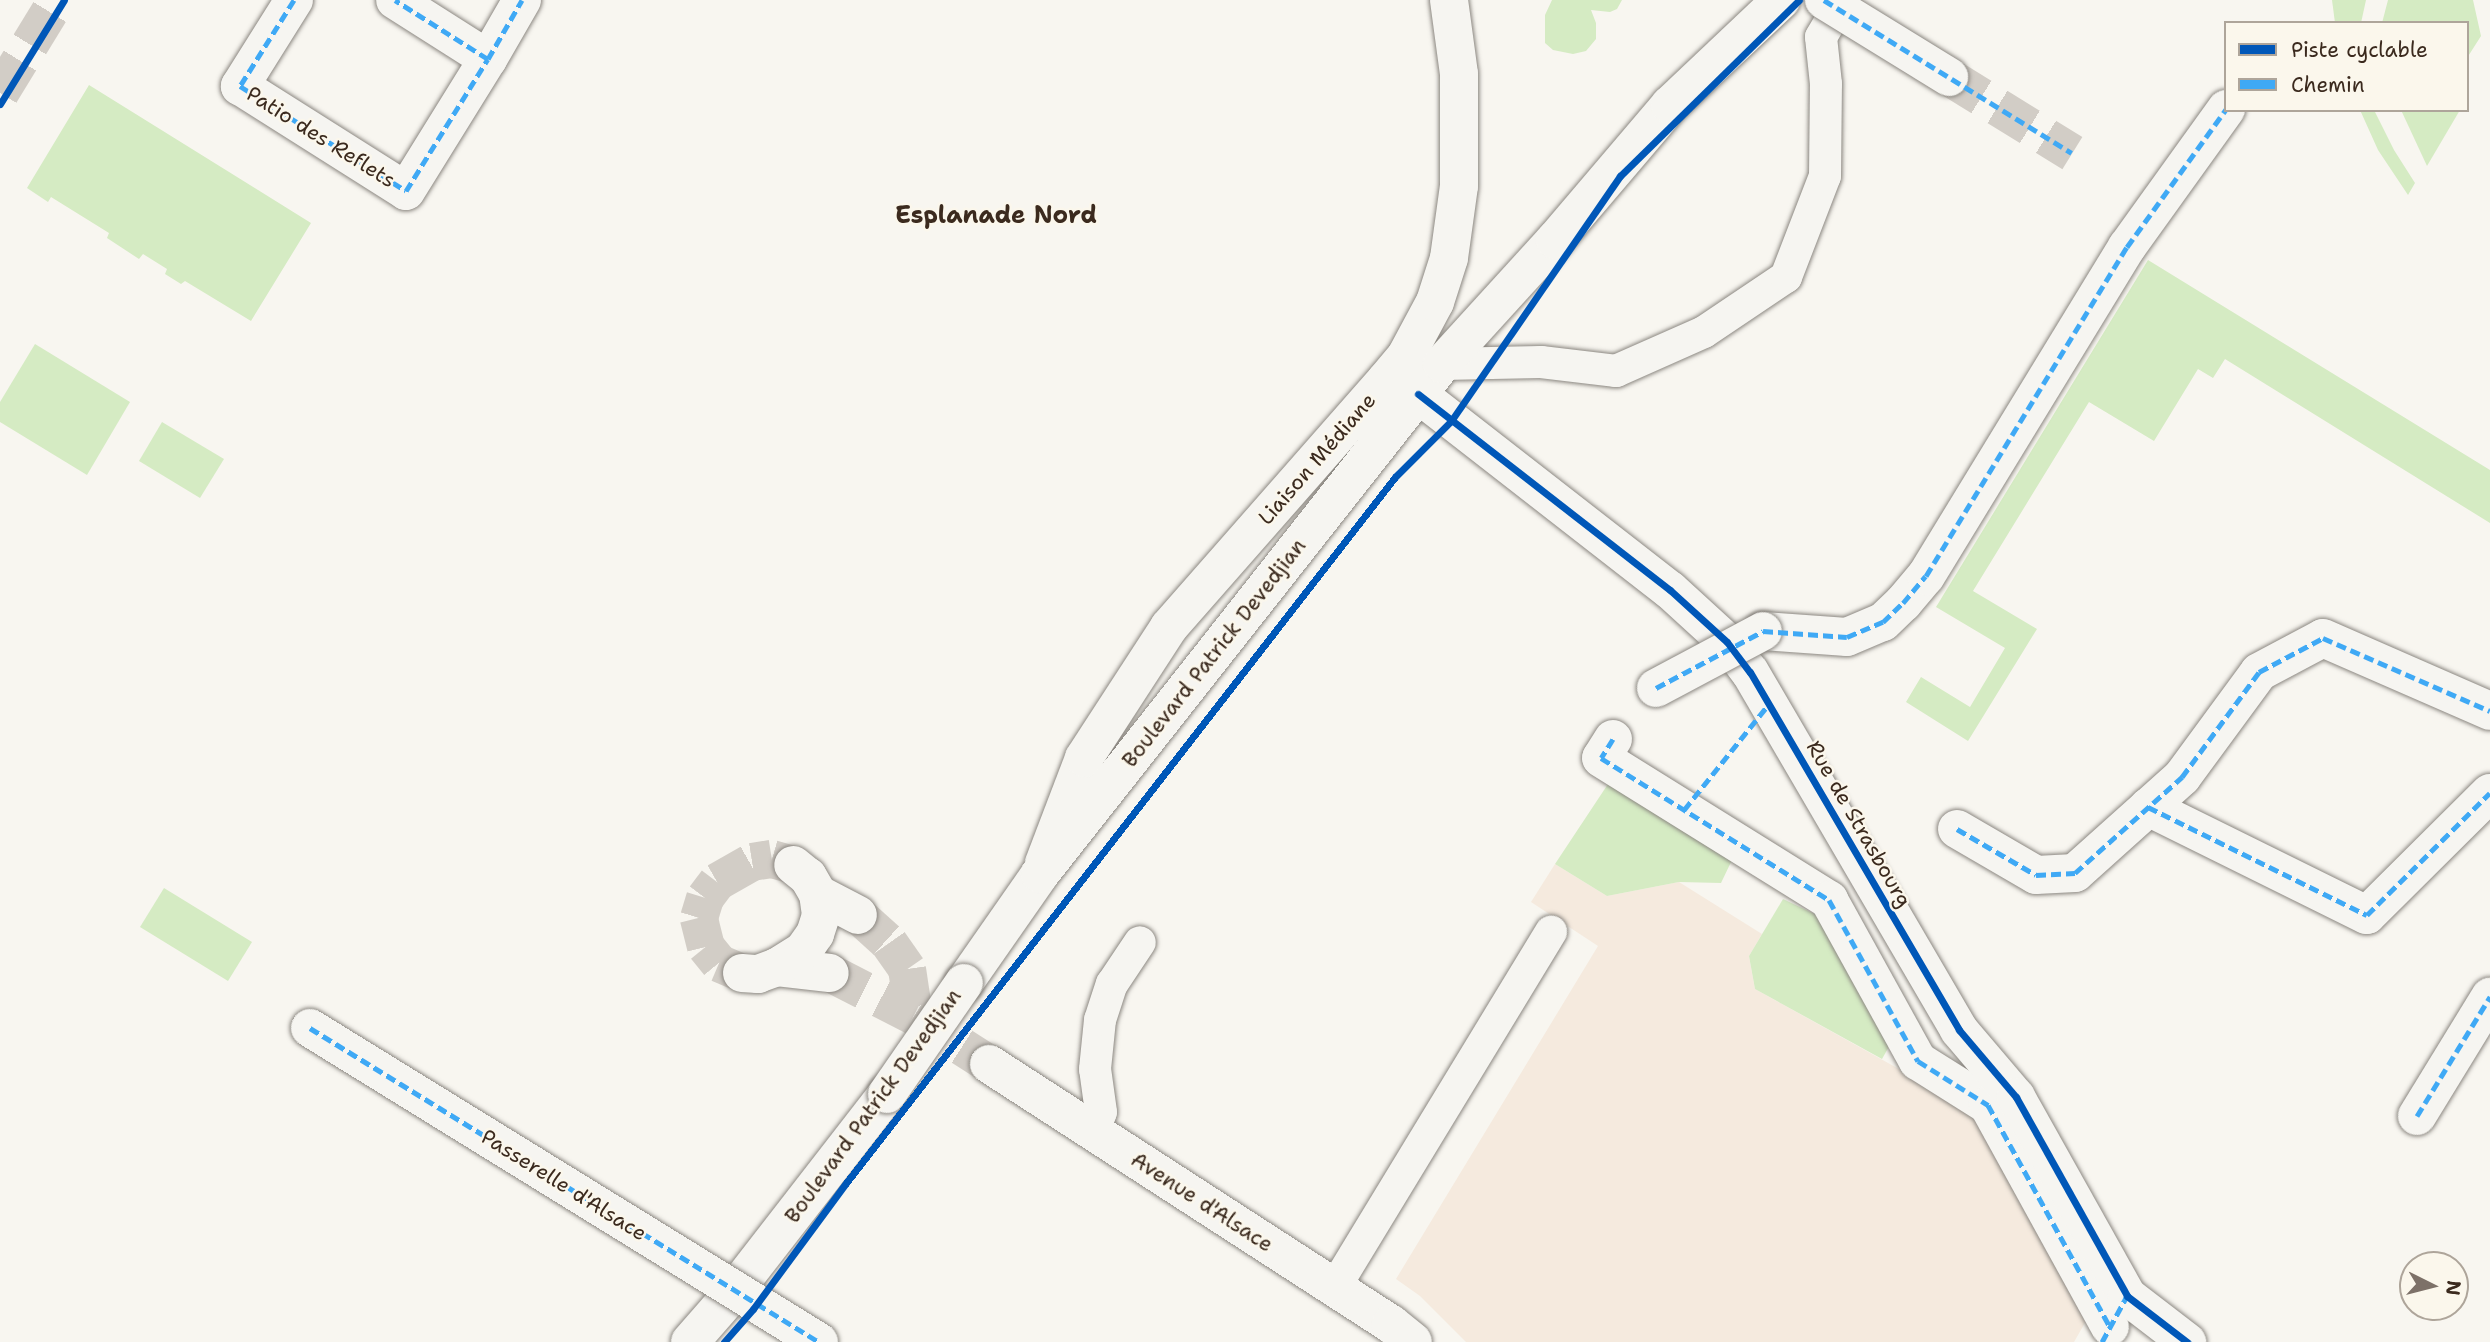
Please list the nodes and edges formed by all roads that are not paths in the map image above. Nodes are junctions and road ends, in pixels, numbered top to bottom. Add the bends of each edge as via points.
1 (294, 0) edge
2 (395, 0) edge
3 (522, 0) edge
4 (1449, 0) edge
5 (1781, 0) edge
6 (1824, 0) edge
7 (1843, 0) edge
8 (488, 59) junction
9 (1949, 77) tunnel mouth
10 (2224, 112) edge
11 (1442, 364) junction
12 (1418, 394) junction
13 (1656, 688) dead end
14 (2490, 711) edge
15 (1613, 739) dead end
16 (2490, 793) edge
17 (2148, 807) junction
18 (1957, 828) dead end
19 (793, 865) tunnel mouth
20 (1040, 874) junction
21 (818, 894) junction
22 (859, 915) tunnel mouth
23 (1551, 932) dead end
24 (1140, 942) dead end
25 (830, 974) tunnel mouth
26 (2490, 997) edge
27 (310, 1028) dead end
28 (989, 1064) tunnel mouth
29 (2417, 1115) dead end
30 (1094, 1132) junction
31 (1335, 1287) junction
32 (2113, 1322) edge
33 (690, 1342) edge
34 (818, 1342) edge
35 (1413, 1342) edge
36 (2188, 1342) edge

1 - 8 street, Patio des Reflets via 240,86 406,191
2 - 8 street
3 - 8 street
4 - 20 street, Liaison Médiane via 1459,74 1459,186 1449,258 1435,302 1406,356 1387,380 1169,627 1084,758
5 - 11 street, Boulevard Patrick Devedjian via 1670,105
6 - 9 street, bridge
7 - 11 lane via 1821,37 1826,84 1825,176 1786,277 1704,332 1616,371 1541,362
10 - 13 street, bridge via 2127,247 1926,576 1903,603 1883,622 1847,637 1763,631
11 - 12 street, Boulevard Patrick Devedjian
12 - 20 street, Boulevard Patrick Devedjian
12 - 32 street, Rue de Strasbourg via 1670,590 1727,642 1763,693 1959,1030 2016,1097
14 - 17 street via 2323,638 2259,672 2182,777
15 - 32 street via 1601,758 1829,900 1918,1061 1988,1105
16 - 17 street via 2367,915
17 - 18 street via 2075,873 2036,875
19 - 21 street via 808,877
20 - 33 street, Boulevard Patrick Devedjian, bridge via 887,1094
21 - 22 street
21 - 25 street via 821,915 803,951 760,970
23 - 31 lane
24 - 30 lane via 1112,984 1100,1020 1095,1069 1101,1112
26 - 29 street
27 - 34 street, Passerelle d'Alsace, bridge
28 - 30 street, Avenue d'Alsace
30 - 31 street, Avenue d'Alsace
31 - 35 street, Avenue d'Alsace
32 - 36 street, Rue de Strasbourg

